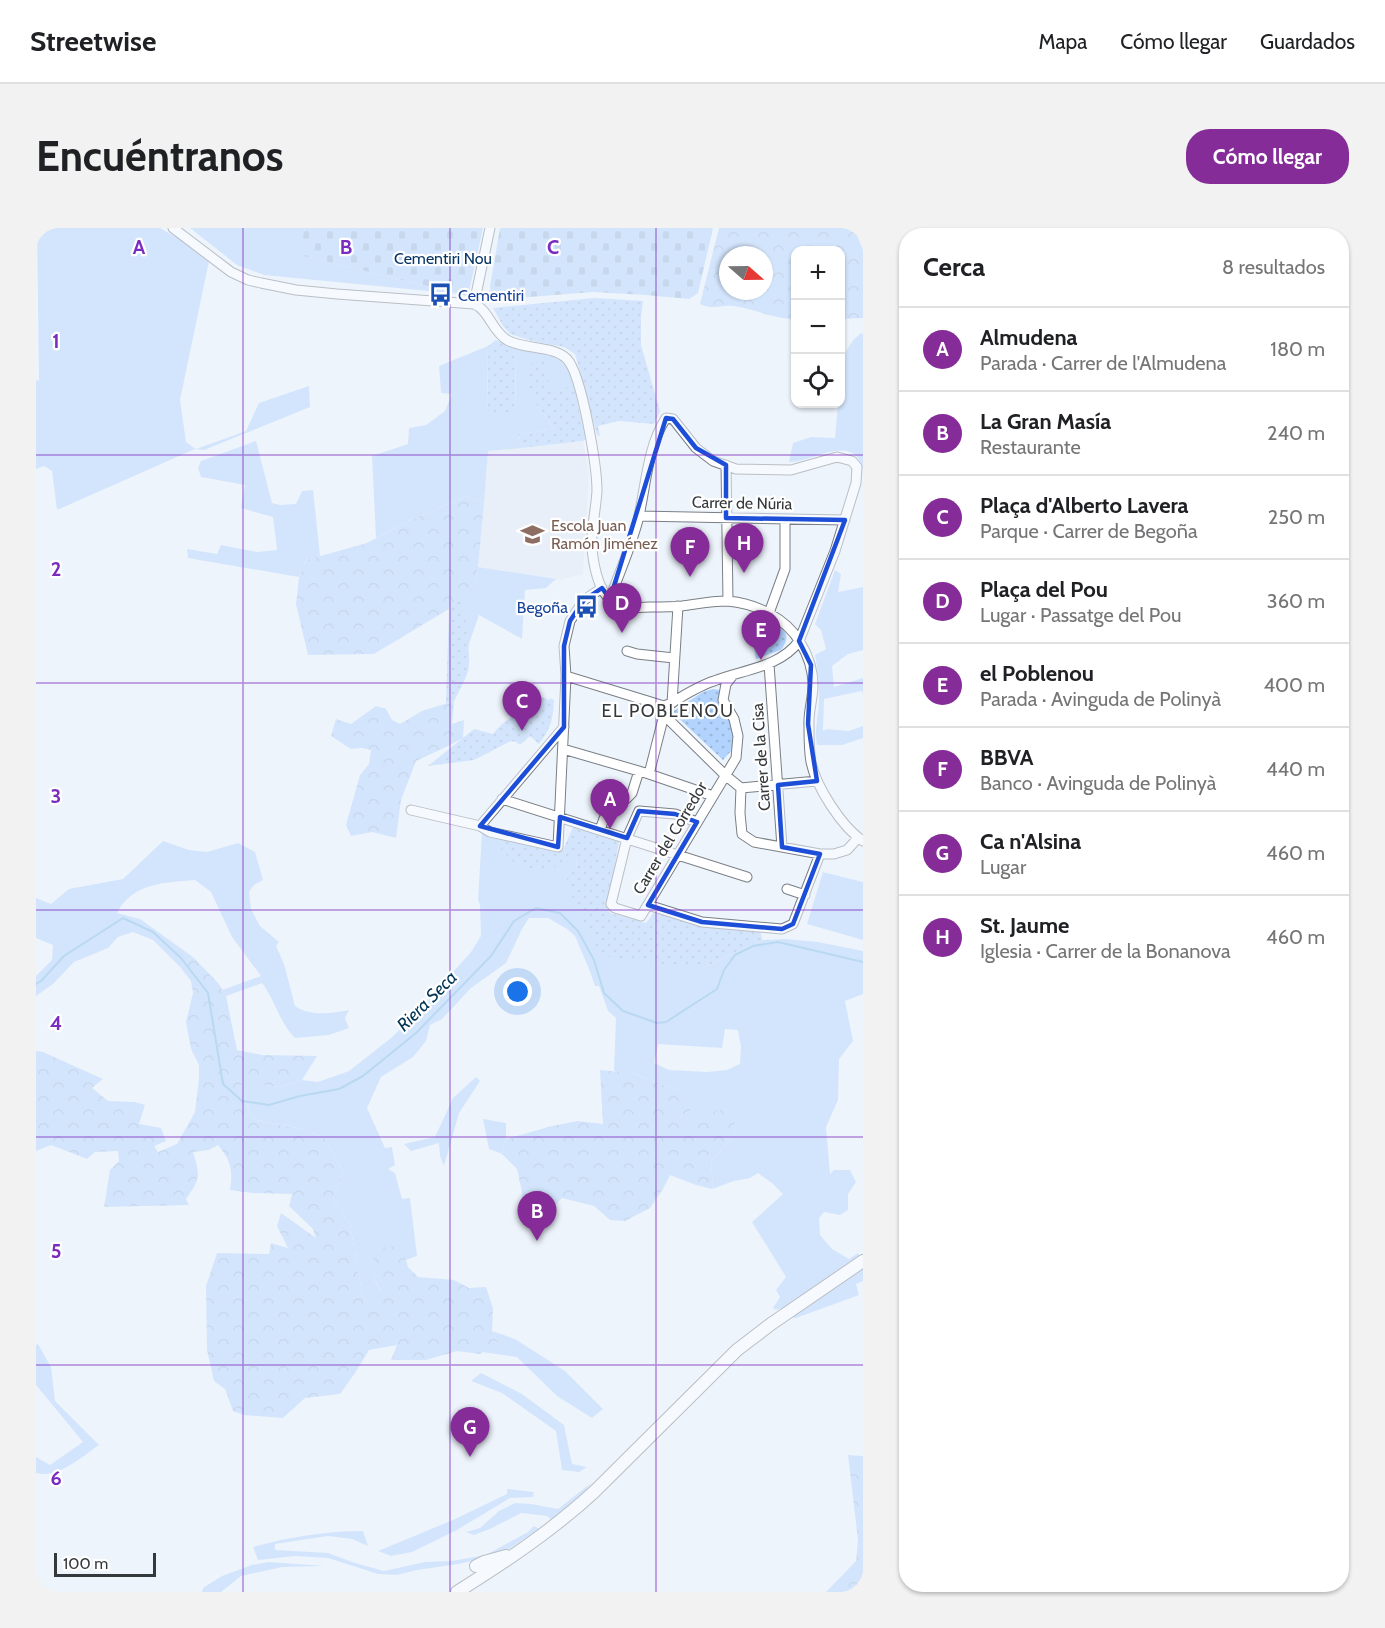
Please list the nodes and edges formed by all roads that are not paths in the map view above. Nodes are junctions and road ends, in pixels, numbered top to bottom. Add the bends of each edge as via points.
1 (173, 228) edge
2 (490, 228) edge
3 (474, 304) junction
4 (726, 465) junction
5 (639, 516) junction
6 (726, 518) junction
7 (785, 519) junction
8 (845, 520) junction
9 (602, 588) junction
10 (610, 599) junction
11 (728, 601) junction
12 (678, 606) junction
13 (770, 614) junction
14 (800, 641) junction
15 (627, 651) dead end
16 (674, 658) junction
17 (769, 664) junction
18 (733, 675) junction
19 (566, 676) junction
20 (666, 708) junction
21 (564, 727) junction
22 (563, 749) junction
23 (644, 772) junction
24 (725, 775) junction
25 (818, 781) junction
26 (778, 785) junction
27 (741, 788) junction
28 (713, 796) junction
29 (502, 799) junction
30 (411, 810) dead end
31 (560, 817) junction
32 (698, 822) junction
33 (480, 826) junction
34 (600, 830) junction
35 (627, 838) junction
36 (861, 839) edge
37 (782, 847) junction
38 (820, 854) junction
39 (679, 855) junction
40 (747, 877) dead end
41 (786, 889) dead end
42 (805, 895) junction
43 (648, 905) junction
44 (863, 1261) edge
45 (516, 1553) junction
46 (476, 1566) dead end
47 (457, 1592) edge

1 - 3 street via 231,272 261,283 296,290
2 - 3 street
3 - 9 street via 505,338 520,345 555,351 573,368 596,470 592,538 595,569
4 - 5 street via 696,448 673,419 666,418 654,445
4 - 6 street
4 - 8 street via 736,469 791,470 837,457 852,461 857,467 856,483
5 - 6 street, Carrer de Núria
5 - 10 street
6 - 7 street, Carrer de Núria
6 - 11 street
7 - 8 street, Carrer de Núria
7 - 13 street via 785,569
8 - 14 street
9 - 10 street
9 - 19 street via 584,600 570,621 564,646
10 - 12 street via 628,608
11 - 12 street
11 - 13 street
12 - 16 street
13 - 14 street
14 - 17 street
14 - 25 street via 811,665 813,686 808,724
15 - 16 street
16 - 20 street
17 - 18 street
17 - 26 street, Carrer de la Cisa
18 - 20 street via 712,681
18 - 24 street, Carrer del Corredor via 726,684 723,700 738,736 736,758
19 - 20 street
19 - 21 street
20 - 23 street
20 - 24 street
21 - 22 street
21 - 29 street
22 - 23 street
22 - 31 street
23 - 28 street
23 - 34 street via 632,793 607,810
24 - 27 street
24 - 28 street, Carrer del Corredor
25 - 26 street
25 - 36 street via 837,814
26 - 27 street
26 - 37 street, Carrer de la Cisa
27 - 37 street via 742,834 754,842
28 - 32 street, Carrer del Corredor
29 - 31 street
29 - 33 street
30 - 33 street
31 - 33 street via 558,847 490,832
31 - 34 street
32 - 35 street via 675,814 639,811
32 - 39 street, Carrer del Corredor
34 - 35 street
35 - 39 street
35 - 43 street, Carrer del Corredor via 611,904 641,916
36 - 38 street via 847,850
37 - 38 street
38 - 42 street
39 - 40 street
39 - 43 street, Carrer del Corredor
41 - 42 street
42 - 43 street via 793,924 782,929 702,922
44 - 45 main road via 737,1350 580,1505
45 - 46 main road
45 - 47 main road

